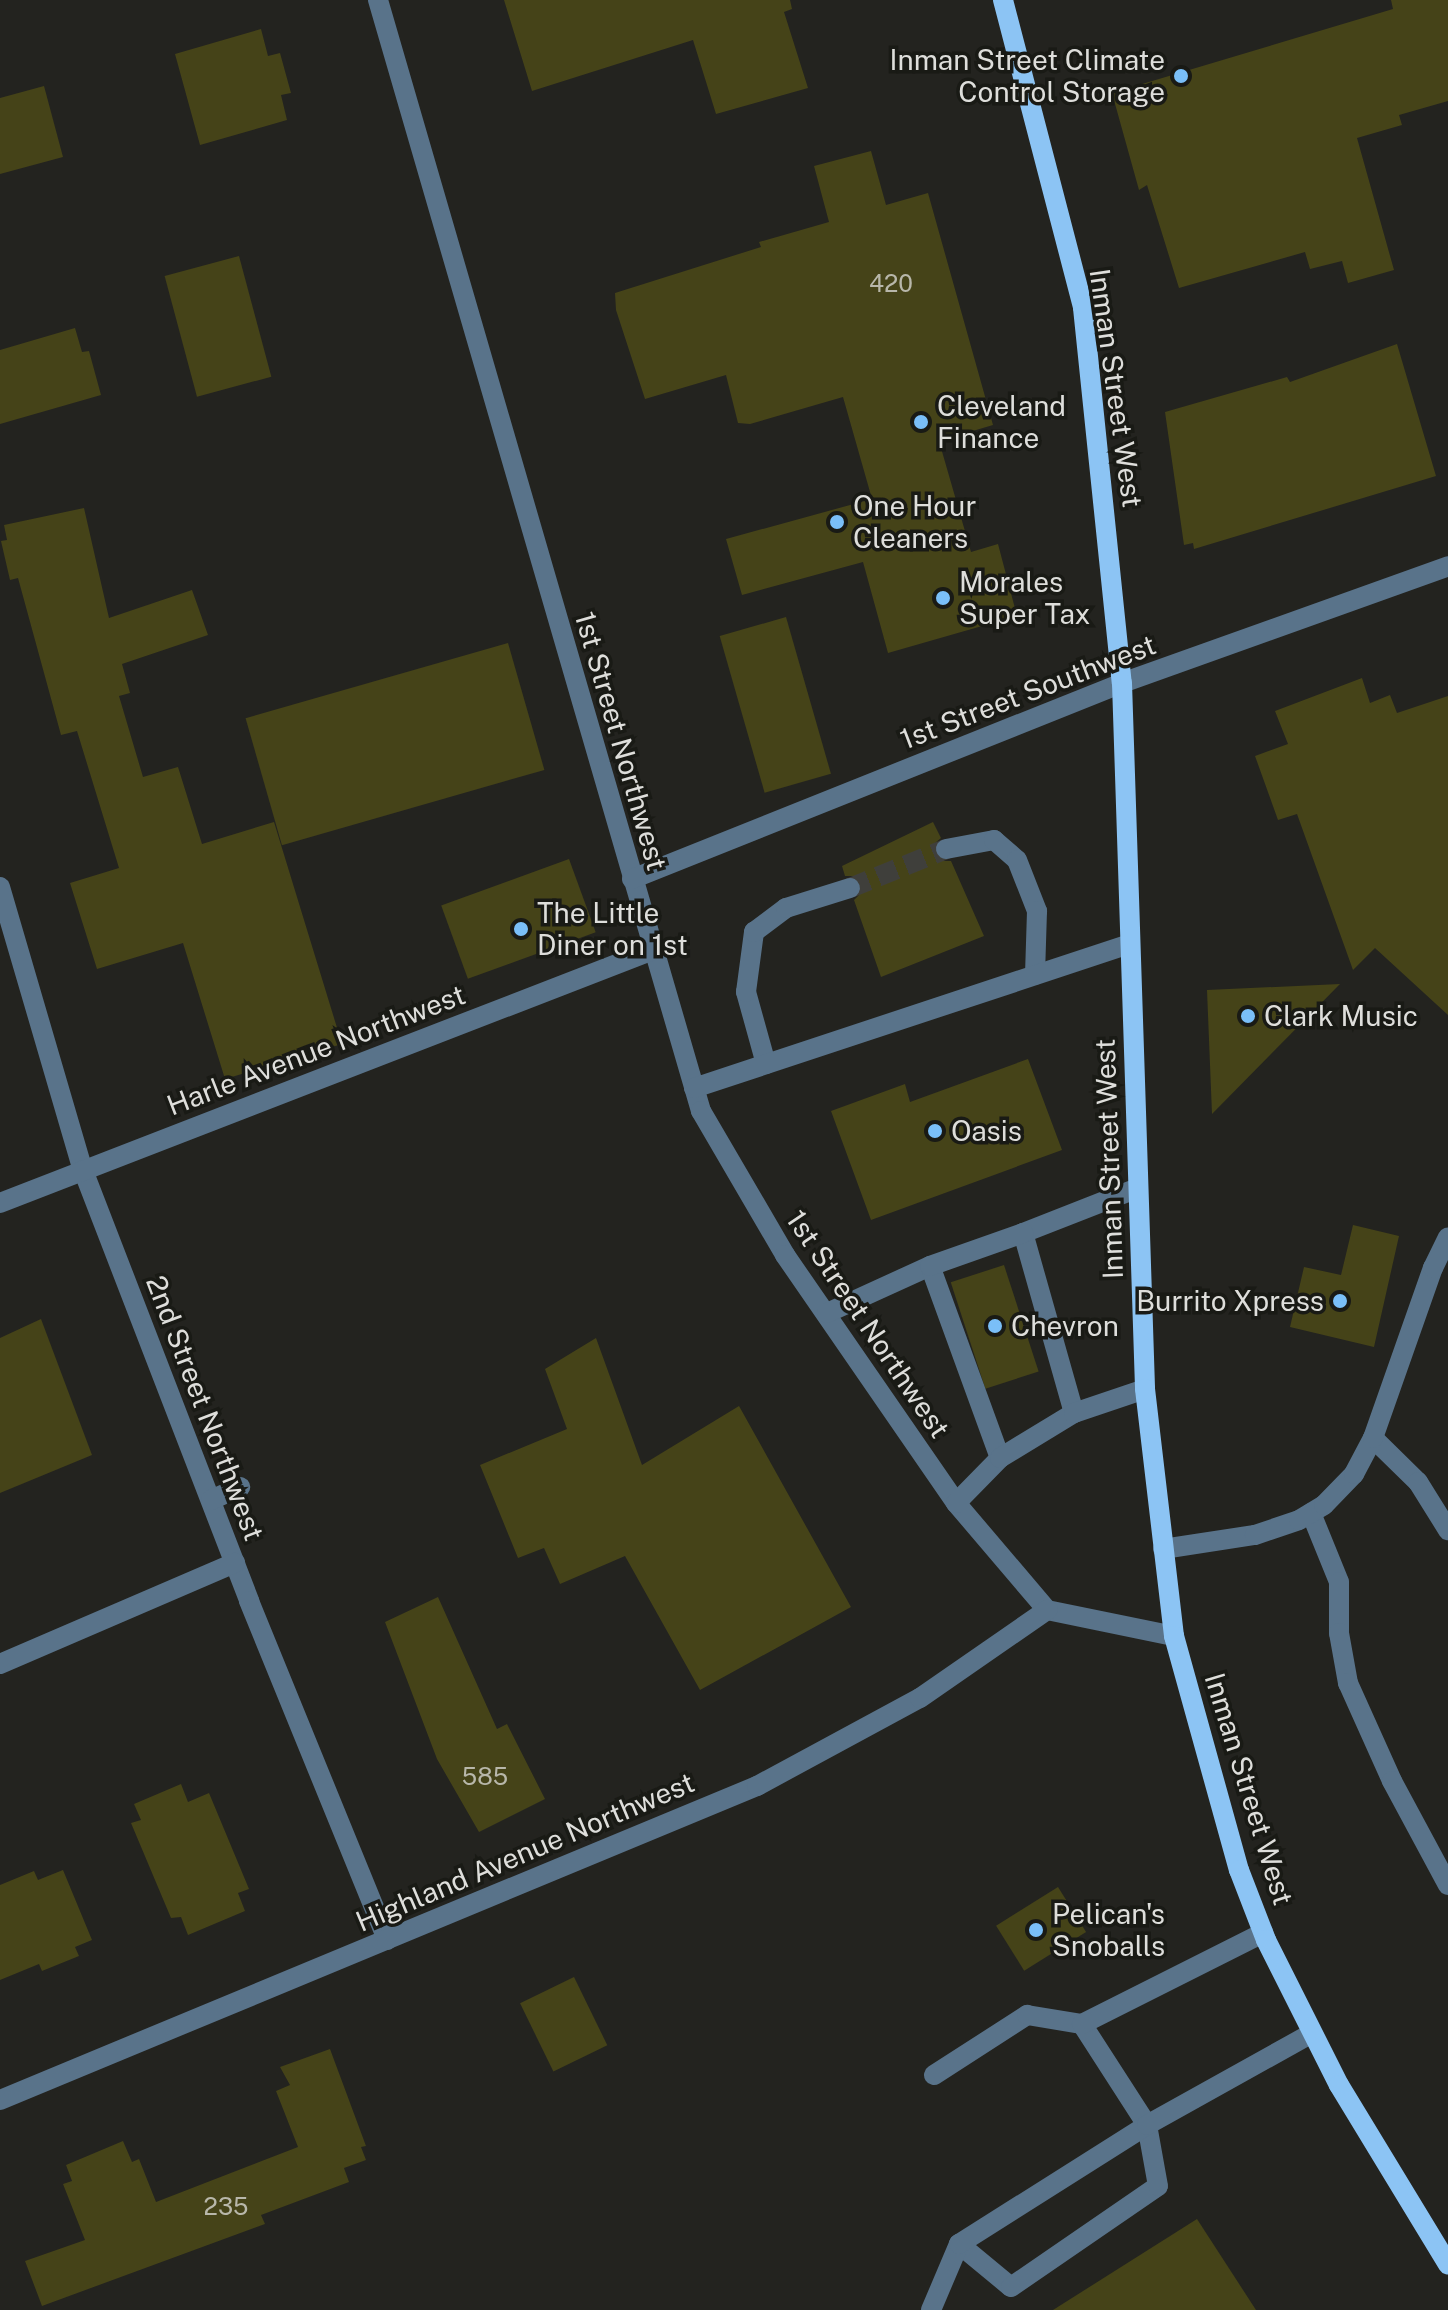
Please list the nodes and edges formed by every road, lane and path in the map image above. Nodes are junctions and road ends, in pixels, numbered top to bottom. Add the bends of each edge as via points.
1 (378, 0) edge
2 (1003, 0) edge
3 (1448, 566) edge
4 (1122, 683) junction
5 (946, 849) tunnel mouth
6 (632, 879) junction
7 (0, 887) edge
8 (850, 888) tunnel mouth
9 (1130, 944) junction
10 (653, 950) junction
11 (1035, 975) junction
12 (766, 1064) junction
13 (694, 1088) junction
14 (83, 1170) junction
15 (1138, 1188) junction
16 (0, 1203) edge
17 (1023, 1233) junction
18 (1448, 1237) edge
19 (930, 1266) junction
20 (827, 1313) junction
21 (1145, 1389) junction
22 (1074, 1413) junction
23 (1373, 1438) junction
24 (1000, 1458) junction
25 (240, 1487) dead end
26 (211, 1500) junction
27 (956, 1503) junction
28 (1311, 1513) junction
29 (1448, 1530) edge
30 (1163, 1549) junction
31 (235, 1563) junction
32 (1047, 1610) junction
33 (1174, 1636) junction
34 (0, 1664) edge
35 (1448, 1885) edge
36 (1263, 1933) junction
37 (387, 1940) junction
38 (1082, 2024) junction
39 (1312, 2033) junction
40 (934, 2075) dead end
41 (0, 2100) edge
42 (1147, 2125) junction
43 (959, 2244) junction
44 (1448, 2264) edge
45 (931, 2310) edge

1 - 6 street, 1st Street Northwest
2 - 4 main road, Inman Street West via 1083,308
3 - 4 street, 1st Street Southwest
4 - 6 street, 1st Street Southwest
4 - 9 main road, Inman Street West
5 - 11 street via 994,840 1017,860 1037,911
6 - 10 street, 1st Street Northwest
7 - 14 street, 2nd Street Northwest
8 - 12 street via 786,908 754,932 746,992
9 - 11 street
9 - 15 main road, Inman Street West
10 - 13 street, 1st Street Northwest
10 - 14 street, Harle Avenue Northwest
11 - 12 street
12 - 13 street
13 - 20 street, 1st Street Northwest via 741,1184
14 - 16 street, Harle Avenue Northwest
14 - 26 street, 2nd Street Northwest
15 - 17 street
15 - 21 main road, Inman Street West
17 - 19 street
17 - 22 street
18 - 23 street
19 - 20 street
19 - 24 street
20 - 27 street, 1st Street Northwest
21 - 22 street
21 - 30 main road, Inman Street West
22 - 24 street
23 - 28 street via 1354,1474
23 - 29 street via 1418,1482
24 - 27 street
25 - 26 street
26 - 31 street, 2nd Street Northwest
27 - 32 street, 1st Street Northwest
28 - 30 street via 1255,1535
28 - 35 street via 1339,1582 1339,1633 1348,1683 1392,1781
30 - 33 main road, Inman Street West
31 - 34 street
31 - 37 street, 2nd Street Northwest
32 - 33 street
32 - 37 street, Highland Avenue Northwest via 920,1698 757,1786
33 - 36 main road, Inman Street West via 1239,1870
36 - 38 street
36 - 39 main road, Inman Street West
37 - 41 street, Highland Avenue Northwest
38 - 40 street via 1027,2015
38 - 42 street
39 - 42 street
39 - 44 main road, Inman Street West
42 - 43 street
42 - 43 street via 1158,2186 1011,2287
43 - 45 street

